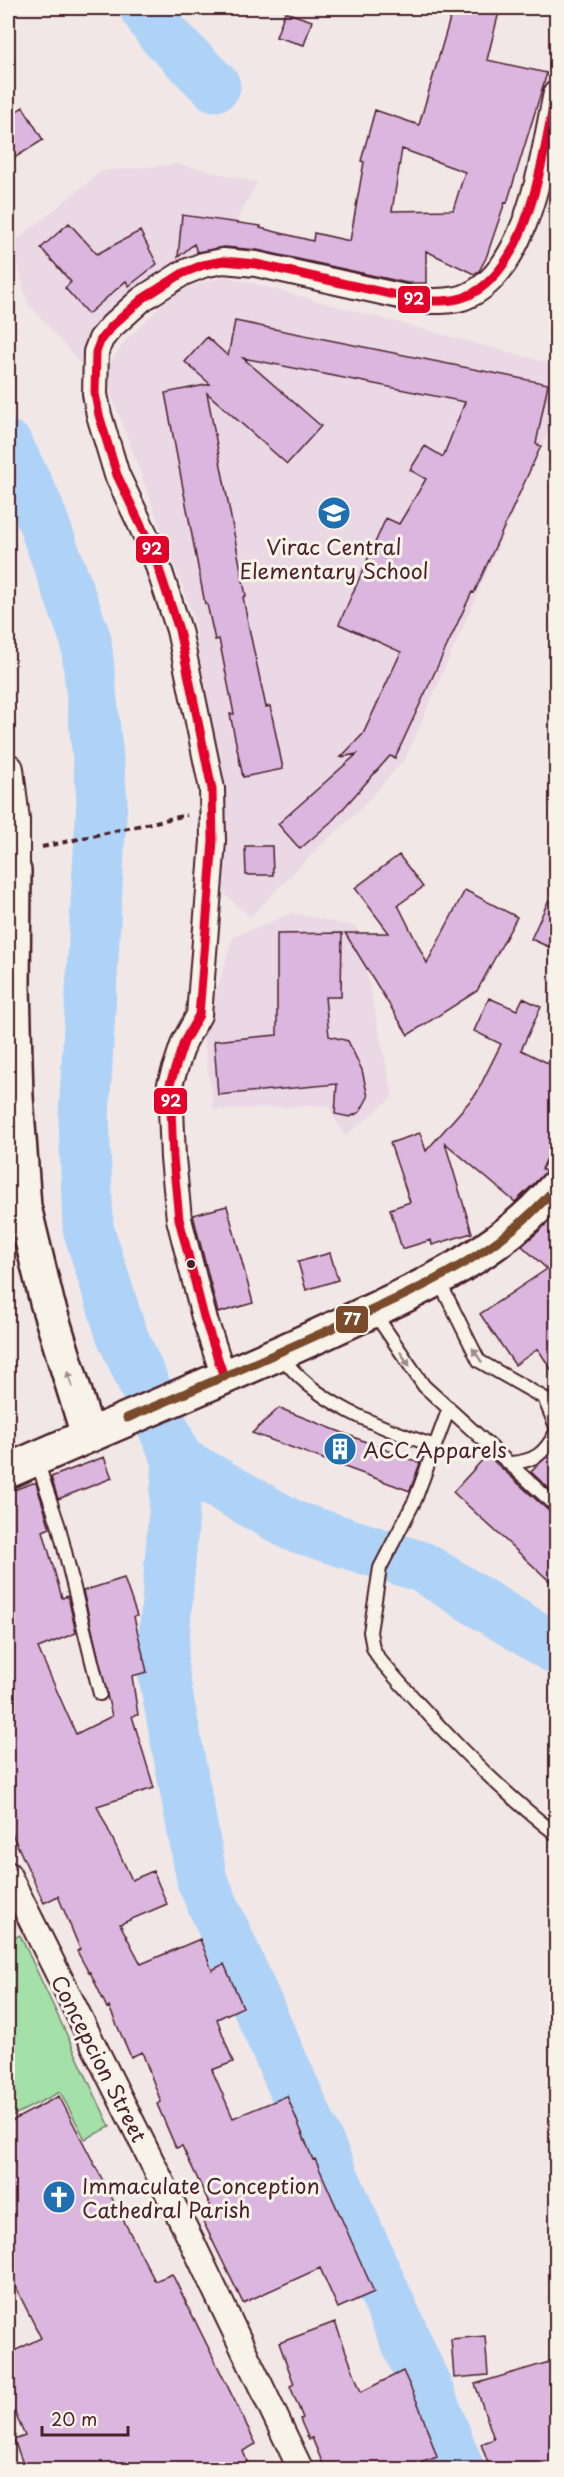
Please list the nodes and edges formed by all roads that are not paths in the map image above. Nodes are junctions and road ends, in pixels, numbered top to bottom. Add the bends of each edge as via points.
1 (556, 93) edge
2 (8, 769) edge
3 (11, 872) edge
4 (556, 1187) edge
5 (437, 1278) junction
6 (372, 1310) junction
7 (280, 1353) junction
8 (217, 1380) junction
9 (449, 1408) junction
10 (556, 1426) edge
11 (102, 1429) junction
12 (556, 1432) edge
13 (435, 1446) junction
14 (511, 1463) junction
15 (22, 1465) edge
16 (556, 1506) edge
17 (100, 1694) dead end
18 (556, 1834) edge
19 (8, 1874) edge
20 (15, 1911) edge
21 (301, 2469) edge

1 - 8 street via 534,200 510,254 482,288 465,297 422,301 256,264 223,261 183,273 142,299 112,326 96,352 94,394 99,415 117,475 153,551 179,630 212,789 213,841 199,1015 184,1042 170,1084 179,1219
2 - 3 street via 14,820
11 -> 3 main road via 47,1302 24,1207 16,1097
4 - 5 main road via 514,1230
5 - 6 main road
10 -> 5 lane via 544,1398 479,1361
6 - 7 main road
6 -> 9 lane via 424,1386
7 - 8 main road
7 - 13 lane via 313,1389 388,1430
8 - 11 main road
9 - 13 lane
9 - 14 lane
11 - 15 main road
12 - 14 lane via 548,1447 529,1461
13 - 18 lane via 415,1500 380,1569 370,1632 373,1648 432,1720 513,1800
14 - 16 lane
15 - 17 lane via 59,1527
19 - 20 street, Concepcion Street
20 - 21 street, Concepcion Street via 194,2244

